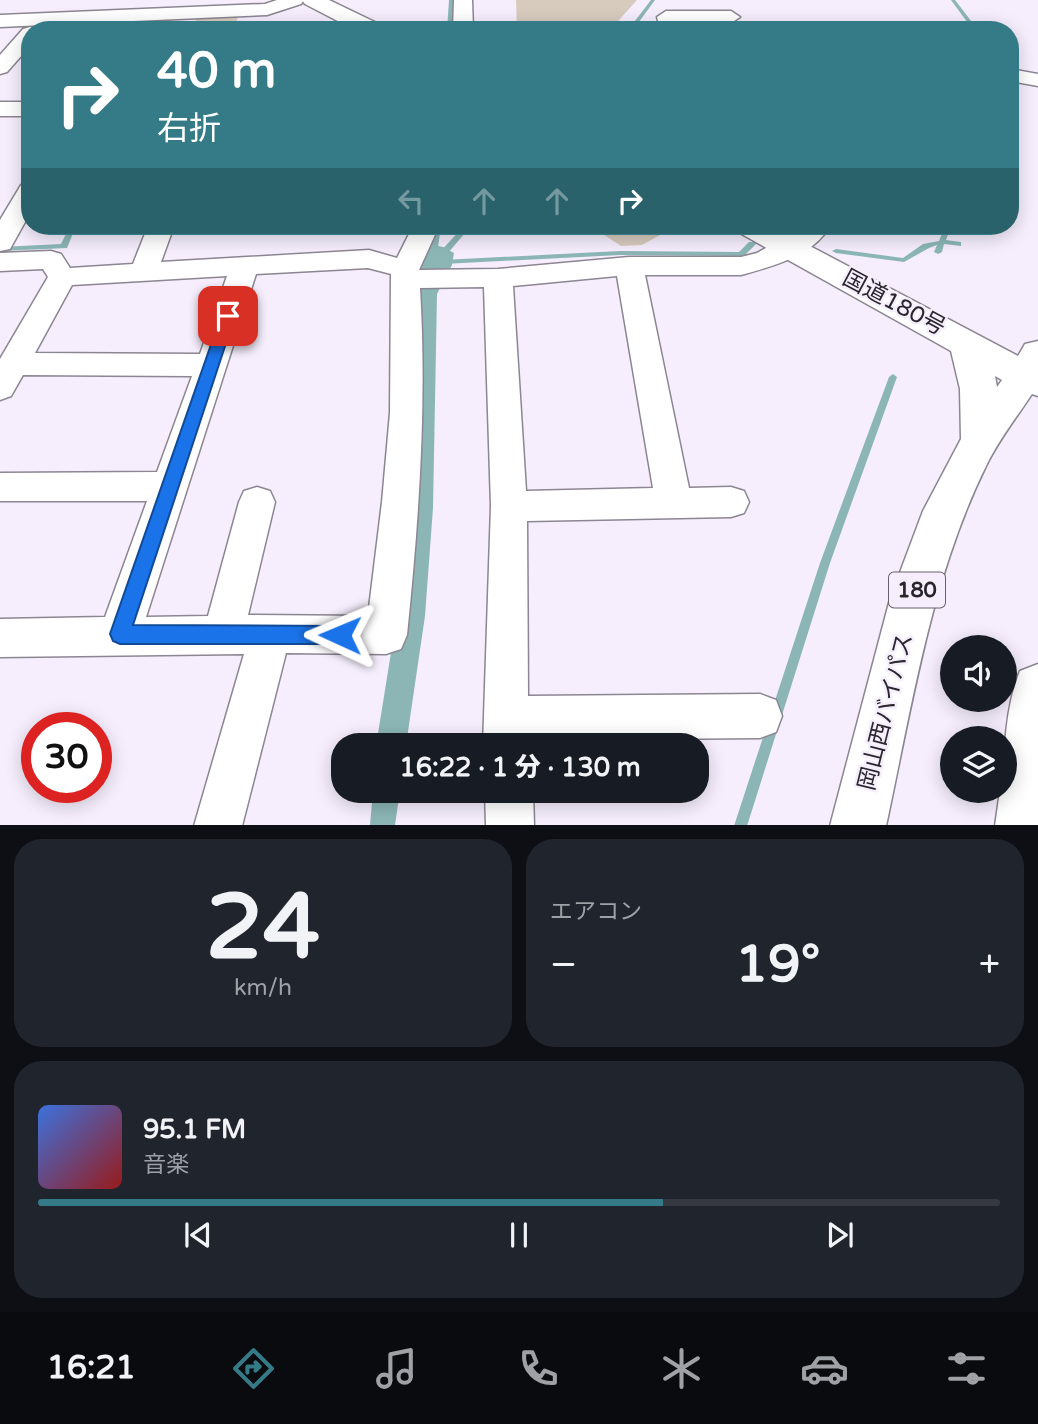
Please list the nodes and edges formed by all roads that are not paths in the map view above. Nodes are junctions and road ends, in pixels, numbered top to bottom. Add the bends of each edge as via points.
1 (295, 0) edge
2 (312, 0) edge
3 (463, 0) edge
4 (730, 16) edge
5 (0, 20) edge
6 (112, 21) edge
7 (355, 21) edge
8 (463, 21) edge
9 (667, 21) edge
10 (21, 24) edge
11 (21, 43) edge
12 (0, 68) edge
13 (1019, 77) edge
14 (1038, 80) edge
15 (0, 109) edge
16 (21, 109) edge
17 (21, 206) edge
18 (158, 235) edge
19 (423, 235) edge
20 (767, 235) edge
21 (809, 235) edge
22 (0, 243) edge
23 (790, 247) junction
24 (0, 262) edge
25 (245, 266) junction
26 (629, 267) junction
27 (143, 272) junction
28 (408, 276) junction
29 (62, 277) junction
30 (498, 278) junction
31 (966, 343) junction
32 (212, 365) junction
33 (1034, 371) edge
34 (7, 376) edge
35 (980, 438) junction
36 (170, 486) junction
37 (0, 487) edge
38 (257, 502) dead end
39 (731, 502) dead end
40 (674, 503) junction
41 (509, 506) junction
42 (120, 634) junction
43 (270, 634) junction
44 (223, 635) junction
45 (0, 638) edge
46 (1038, 688) edge
47 (760, 716) dead end
48 (506, 732) edge
49 (509, 803) edge
50 (218, 825) edge
51 (510, 825) edge
52 (858, 825) edge
53 (1023, 825) edge

1 - 6 street via 267,9
2 - 7 highway
3 - 8 street
4 - 9 street via 666,17
5 - 10 street
11 - 12 street
13 - 14 street
15 - 16 street
17 - 22 street
18 - 27 street
19 - 28 street
20 - 23 highway, 国道180号 / 180
21 - 23 street
23 - 26 street via 741,266
23 - 31 highway, 国道180号 / 180
24 - 29 street via 51,260
25 - 27 street
25 - 28 street via 369,259
25 - 32 street
26 - 30 street
26 - 40 street
27 - 29 street
28 - 30 street
28 - 43 street via 408,418 386,635
29 - 34 street
30 - 41 street
31 - 33 highway, 国道180号 / 180
31 - 35 highway via 980,384
32 - 34 street
32 - 36 street
33 - 35 highway, 岡山西バイパス / 180
35 - 52 highway, 岡山西バイパス / 180 via 925,561
36 - 37 street
36 - 42 street
38 - 44 street
39 - 40 street
40 - 41 street
41 - 48 street
42 - 44 street
42 - 45 street
43 - 44 street
43 - 50 street
46 - 53 highway
47 - 48 street
49 - 51 street

